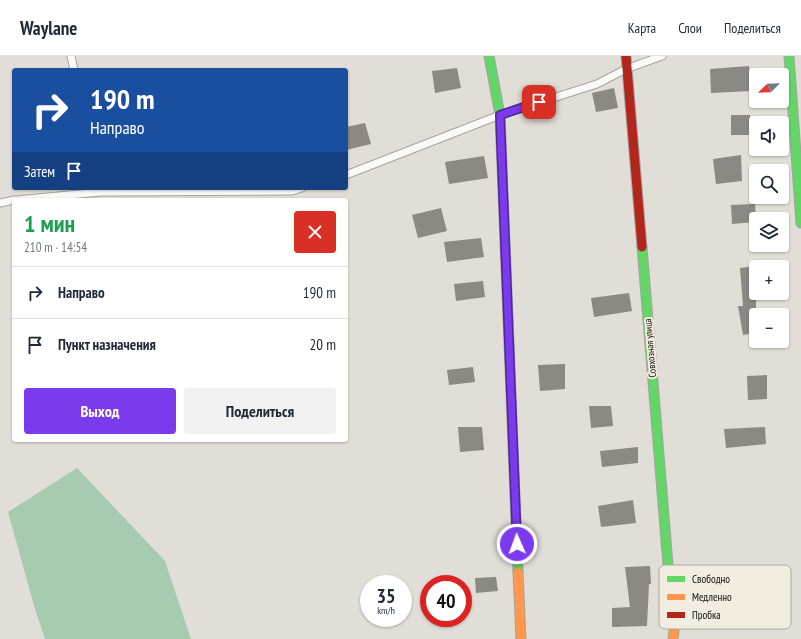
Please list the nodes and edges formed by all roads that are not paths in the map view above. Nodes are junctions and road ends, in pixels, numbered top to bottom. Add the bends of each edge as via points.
1 (71, 56) edge
2 (489, 56) edge
3 (626, 56) edge
4 (662, 56) edge
5 (790, 56) edge
6 (74, 68) edge
7 (626, 69) junction
8 (500, 115) junction
9 (348, 174) edge
10 (100, 190) edge
11 (295, 190) edge
12 (32, 198) edge
13 (12, 201) edge
14 (0, 203) edge
15 (801, 223) edge
16 (668, 565) edge
17 (674, 629) edge
18 (521, 639) edge
19 (673, 639) edge

1 - 6 lane
2 - 8 street
3 - 7 street, Совхозная улица
4 - 7 lane
5 - 15 street
7 - 8 lane via 597,84
7 - 16 street, Совхозная улица
8 - 9 lane
8 - 18 street
10 - 11 lane
10 - 12 lane
13 - 14 lane
17 - 19 street, Совхозная улица

